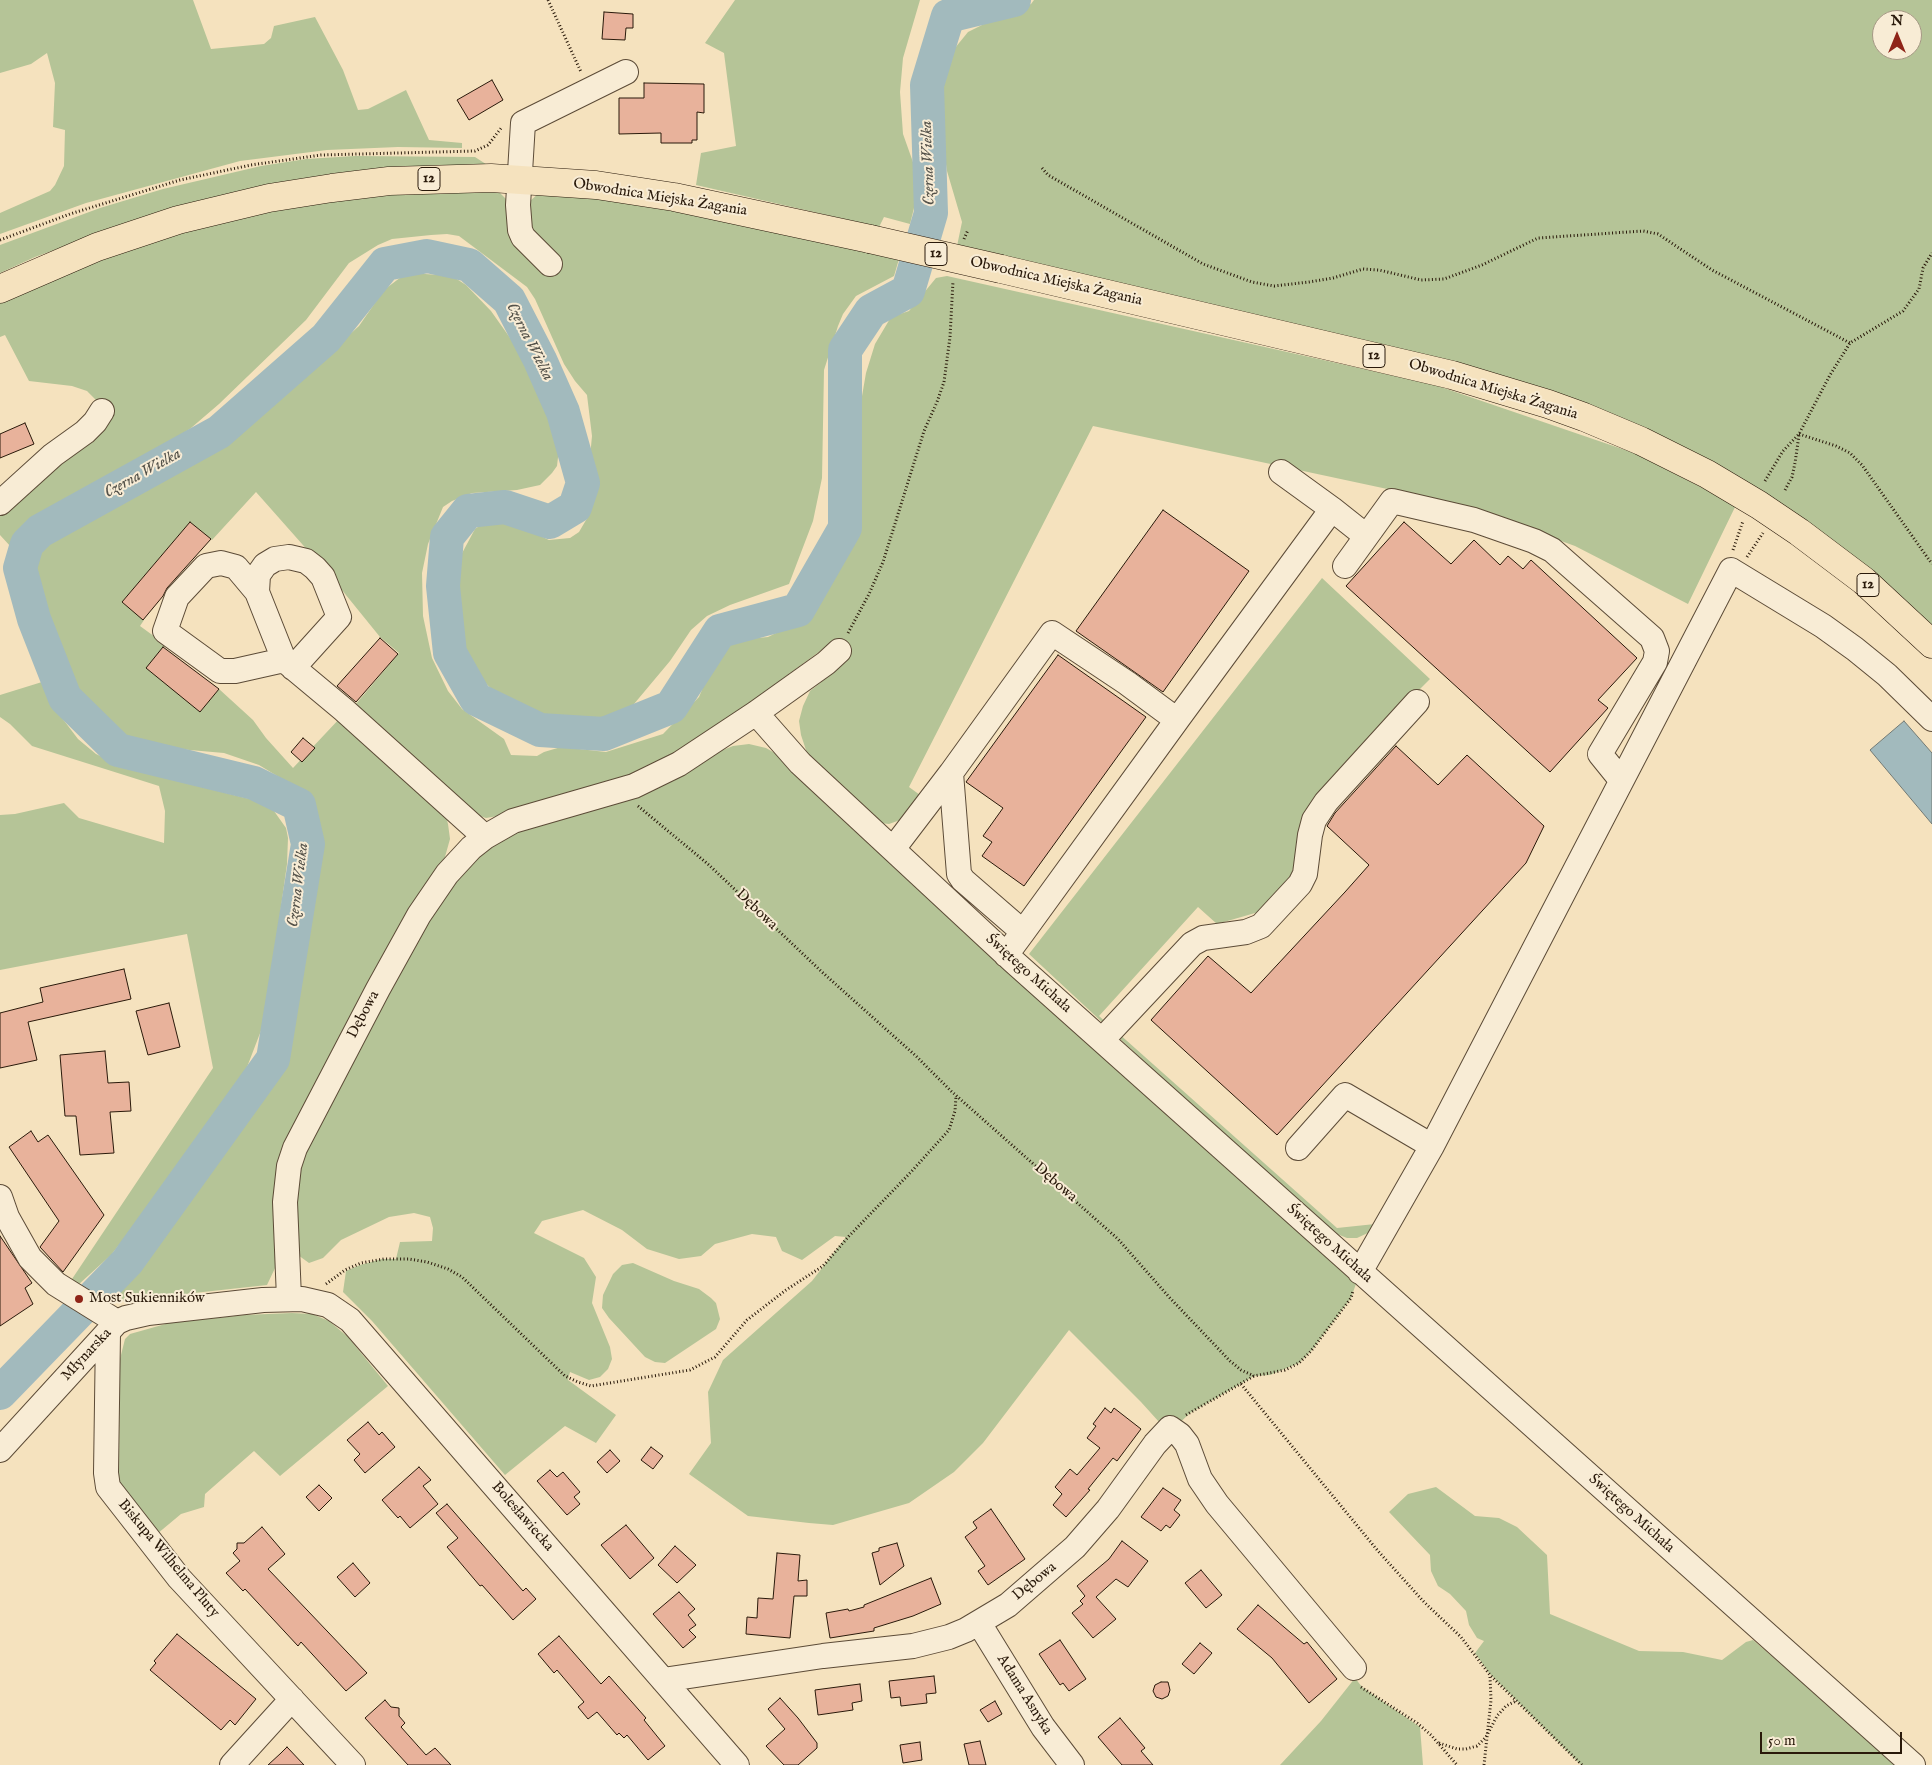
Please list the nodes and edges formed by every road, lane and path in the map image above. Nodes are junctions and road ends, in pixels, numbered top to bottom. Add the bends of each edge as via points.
1 (548, 0) edge
2 (626, 72) dead end
3 (589, 90) junction
4 (523, 123) junction
5 (1042, 168) dead end
6 (519, 179) junction
7 (968, 230) dead end
8 (0, 240) edge
9 (962, 243) dead end
10 (1932, 253) edge
11 (550, 264) dead end
12 (953, 280) dead end
13 (0, 289) edge
14 (1850, 343) junction
15 (102, 411) dead end
16 (1799, 434) junction
17 (1281, 472) dead end
18 (1764, 482) dead end
19 (1785, 490) dead end
20 (0, 503) edge
21 (1332, 510) junction
22 (1744, 520) dead end
23 (1764, 531) dead end
24 (1366, 536) junction
25 (1932, 564) edge
26 (1345, 566) dead end
27 (1731, 570) junction
28 (257, 592) junction
29 (1932, 644) edge
30 (839, 651) joint
31 (288, 664) junction
32 (1417, 702) dead end
33 (756, 714) junction
34 (1932, 719) edge
35 (1177, 720) junction
36 (951, 773) junction
37 (1621, 780) junction
38 (617, 791) junction
39 (485, 837) junction
40 (893, 849) junction
41 (1023, 932) junction
42 (1006, 954) junction
43 (1102, 1040) junction
44 (956, 1095) junction
45 (1432, 1146) junction
46 (1298, 1148) dead end
47 (0, 1197) edge
48 (1360, 1272) junction
49 (289, 1298) junction
50 (315, 1300) junction
51 (109, 1322) junction
52 (1254, 1376) junction
53 (1241, 1384) junction
54 (1170, 1428) junction
55 (0, 1450) edge
56 (979, 1623) junction
57 (1354, 1668) joint
58 (1490, 1675) junction
59 (663, 1680) junction
60 (292, 1699) junction
61 (1517, 1701) junction
62 (1486, 1737) junction
63 (1438, 1743) junction
64 (232, 1765) edge
65 (353, 1765) edge
66 (737, 1765) edge
67 (1072, 1765) edge
68 (1457, 1765) edge
69 (1484, 1765) edge
70 (1582, 1765) edge
71 (1913, 1765) edge

1 - 3 path
2 - 3 street
3 - 4 street
4 - 6 street
4 - 8 path via 509,119 488,145 475,151 321,155 197,176 146,189
5 - 14 path via 1048,175 1203,264 1252,282 1274,286 1309,282 1363,269 1421,280 1444,279 1538,238 1643,232 1658,234 1712,270
6 - 11 street via 520,230
6 - 13 main road, Obwodnica Miejska Żagania / 12 via 389,181 241,204 128,236
6 - 29 main road, Obwodnica Miejska Żagania / 12, bridge via 596,185 674,197 870,239 1452,375 1548,404 1641,442 1707,474 1759,505 1864,581
7 - 9 path
10 - 14 path via 1922,268 1919,289 1907,306
12 - 30 path via 944,382 917,451 883,562
14 - 16 path
15 - 20 street via 85,432 53,455
16 - 18 path via 1783,451
16 - 19 path via 1792,477
16 - 25 path via 1836,446 1862,464
17 - 21 street
21 - 24 street
21 - 35 street
22 - 27 path
23 - 27 path via 1752,552
24 - 26 street
24 - 37 street via 1392,501 1474,520 1534,541 1552,550 1652,638 1657,651 1655,662 1600,754
27 - 34 street via 1855,649
27 - 37 street
28 - 31 street
28 - 31 street via 258,575 275,559 290,557 306,561 322,577 339,617
28 - 31 street via 236,567 221,563 206,566 177,597 165,631 220,671
30 - 33 street
31 - 39 street
32 - 43 street via 1326,802 1314,820 1305,874 1294,891 1261,926 1246,932 1203,938 1192,944
33 - 38 street via 679,764
33 - 40 street, Świętego Michała via 800,764
35 - 36 street via 1052,633
35 - 41 street
36 - 40 street
36 - 41 street via 959,874
37 - 45 street
38 - 39 street, Dębowa via 524,817
38 - 44 path, Dębowa via 709,865
39 - 49 street, Dębowa via 447,874 419,915 294,1148 285,1202
40 - 42 street, Świętego Michała
41 - 42 street
42 - 43 street, Świętego Michała
43 - 48 street, Świętego Michała
44 - 50 path via 949,1130 823,1266 747,1320 715,1357 690,1370 591,1386 578,1382 565,1376 462,1276 427,1262 384,1259 361,1263 332,1279 320,1289
44 - 52 path, Dębowa via 1118,1238 1230,1361
45 - 46 street via 1345,1095
45 - 48 street
47 - 51 street via 7,1217 30,1258 56,1284
48 - 52 path via 1351,1298 1311,1352 1285,1370
48 - 71 street, Świętego Michała
49 - 50 street, Bolesławiecka
49 - 51 street, Młynarska via 206,1305
50 - 59 street, Bolesławiecka via 350,1320
51 - 55 street, Młynarska
51 - 60 street, Biskupa Wilhelma Pluty via 108,1486 179,1578
52 - 53 path
53 - 54 path via 1187,1414
53 - 58 path via 1356,1525 1424,1602 1461,1637
54 - 56 street, Dębowa via 1076,1547 1023,1592
54 - 57 street via 1188,1444 1200,1479 1217,1504
56 - 59 street, Dębowa via 950,1637 913,1646
56 - 67 street, Adama Asnyka via 1043,1727
57 - 63 path via 1361,1687 1417,1724
58 - 61 path
58 - 62 path via 1491,1700
59 - 66 street, Bolesławiecka
60 - 64 street
60 - 65 street, Biskupa Wilhelma Pluty
61 - 62 path via 1506,1706 1497,1716
61 - 70 path
62 - 63 path via 1478,1746 1466,1749
62 - 69 path
63 - 68 path

